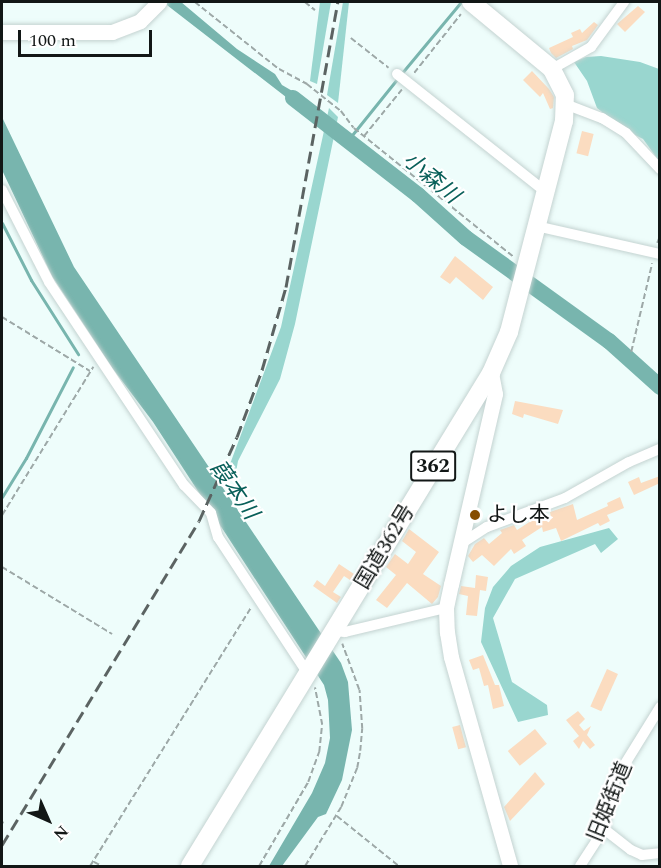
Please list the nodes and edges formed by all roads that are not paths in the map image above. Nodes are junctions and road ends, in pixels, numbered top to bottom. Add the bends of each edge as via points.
1 (158, 2) edge
2 (624, 2) edge
3 (477, 3) edge
4 (2, 32) edge
5 (552, 69) junction
6 (402, 78) road end
7 (566, 104) junction
8 (660, 169) edge
9 (2, 190) edge
10 (546, 192) junction
11 (536, 226) junction
12 (657, 253) edge
13 (491, 373) junction
14 (660, 449) edge
15 (459, 545) junction
16 (446, 608) junction
17 (333, 634) junction
18 (310, 676) junction
19 (660, 707) edge
20 (604, 829) junction
21 (660, 853) edge
22 (190, 867) edge
23 (510, 867) edge
24 (580, 867) edge

1 - 4 street via 140,21 112,32
2 - 5 street via 591,47
3 - 5 highway
5 - 7 highway
6 - 10 street
7 - 8 street via 602,118 626,133
7 - 10 highway, 国道362号 / 362
9 - 18 street via 49,282 184,485 211,513 218,537
10 - 11 highway, 国道362号 / 362
11 - 12 street
11 - 13 highway, 国道362号 / 362 via 522,264 509,332
13 - 15 street via 495,394
13 - 17 highway, 国道362号 / 362
14 - 15 street via 565,498 488,527
15 - 16 street
16 - 17 street
16 - 23 street via 451,657
17 - 18 highway, 国道362号 / 362
18 - 22 highway, 国道362号 / 362
19 - 20 street, 旧姫街道 via 615,780
20 - 21 street via 642,855
20 - 24 street, 旧姫街道

